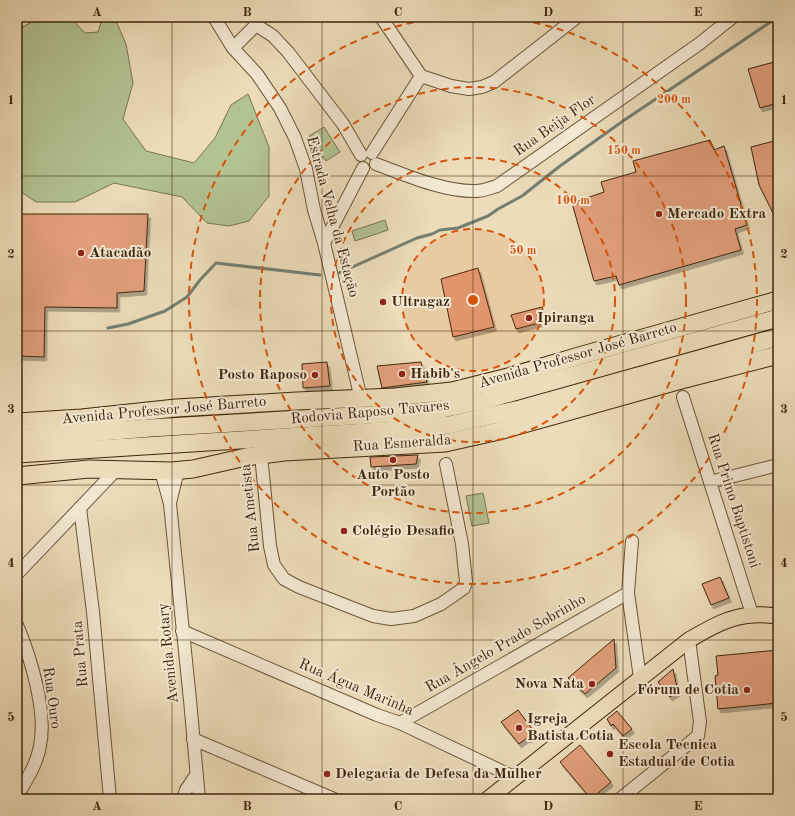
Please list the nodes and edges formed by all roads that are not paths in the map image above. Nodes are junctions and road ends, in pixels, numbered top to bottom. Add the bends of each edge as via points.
1 (214, 17) edge
2 (381, 17) edge
3 (577, 17) edge
4 (733, 17) edge
5 (256, 21) edge
6 (233, 48) junction
7 (421, 76) junction
8 (366, 154) junction
9 (376, 164) junction
10 (363, 168) junction
11 (324, 243) junction
12 (778, 300) edge
13 (778, 318) edge
14 (778, 338) edge
15 (778, 355) edge
16 (683, 396) dead end
17 (361, 399) junction
18 (17, 422) edge
19 (22, 446) edge
20 (262, 454) junction
21 (446, 464) dead end
22 (778, 465) edge
23 (117, 469) junction
24 (178, 470) junction
25 (161, 471) junction
26 (17, 476) edge
27 (710, 482) junction
28 (170, 504) junction
29 (80, 508) junction
30 (632, 541) dead end
31 (17, 574) edge
32 (628, 593) junction
33 (752, 614) junction
34 (778, 616) edge
35 (17, 625) edge
36 (182, 631) junction
37 (688, 640) junction
38 (640, 678) junction
39 (400, 723) junction
40 (193, 739) junction
41 (196, 775) junction
42 (516, 778) junction
43 (17, 796) edge
44 (110, 799) edge
45 (183, 799) edge
46 (199, 799) edge
47 (334, 799) edge
48 (488, 799) edge
49 (620, 799) edge

1 - 6 street, Estrada Velha da Estação
2 - 7 street
3 - 7 street via 494,82 469,89
4 - 9 street, Rua Beija Flor via 699,44 497,186 475,192 446,187
5 - 6 street
5 - 8 street via 288,52
6 - 11 street, Estrada Velha da Estação via 257,74 280,108 295,138 306,168 314,210
7 - 8 street
8 - 9 street via 375,156
8 - 10 street via 359,162
9 - 10 street via 370,169
10 - 11 street
11 - 17 street, Estrada Velha da Estação
12 - 17 highway, Avenida Professor José Barreto via 452,391
13 - 19 highway, Rodovia Raposo Tavares via 485,400 442,409 150,428
14 - 19 highway, Rodovia Raposo Tavares via 520,409 449,425 414,429
15 - 20 highway, Rua Esmeralda via 499,431 445,443
16 - 27 street, Rua Primo Baptistoni
17 - 18 highway, Avenida Professor José Barreto via 203,406
17 - 19 highway via 316,410 44,433
20 - 21 street, Rua Ametista via 270,546 274,565 284,579 298,587 373,616 391,619 414,616 441,604 464,588 466,574
20 - 24 highway, Rua Esmeralda
22 - 27 street
23 - 25 highway, Rua Esmeralda
23 - 26 highway, Rua Esmeralda
23 - 29 street
24 - 25 highway, Rua Esmeralda
24 - 28 street, Avenida Rotary
25 - 28 street, Avenida Rotary
27 - 33 street, Rua Primo Baptistoni
28 - 36 street, Avenida Rotary
29 - 31 street
29 - 44 street, Rua Prata via 94,612
30 - 32 street
32 - 38 street
32 - 39 street, Rua Ângelo Prado Sobrinho
33 - 34 main road
33 - 37 main road via 730,619
35 - 43 street, Rua Ouro via 31,665 42,730 40,747 32,770
36 - 39 street, Rua Água Marinha
36 - 40 street, Avenida Rotary
37 - 38 main road
37 - 49 street via 700,722 698,736
38 - 42 main road
39 - 42 street, Rua Água Marinha
40 - 41 street, Avenida Rotary
40 - 47 street
41 - 45 street
41 - 46 street, Avenida Rotary
42 - 48 main road

